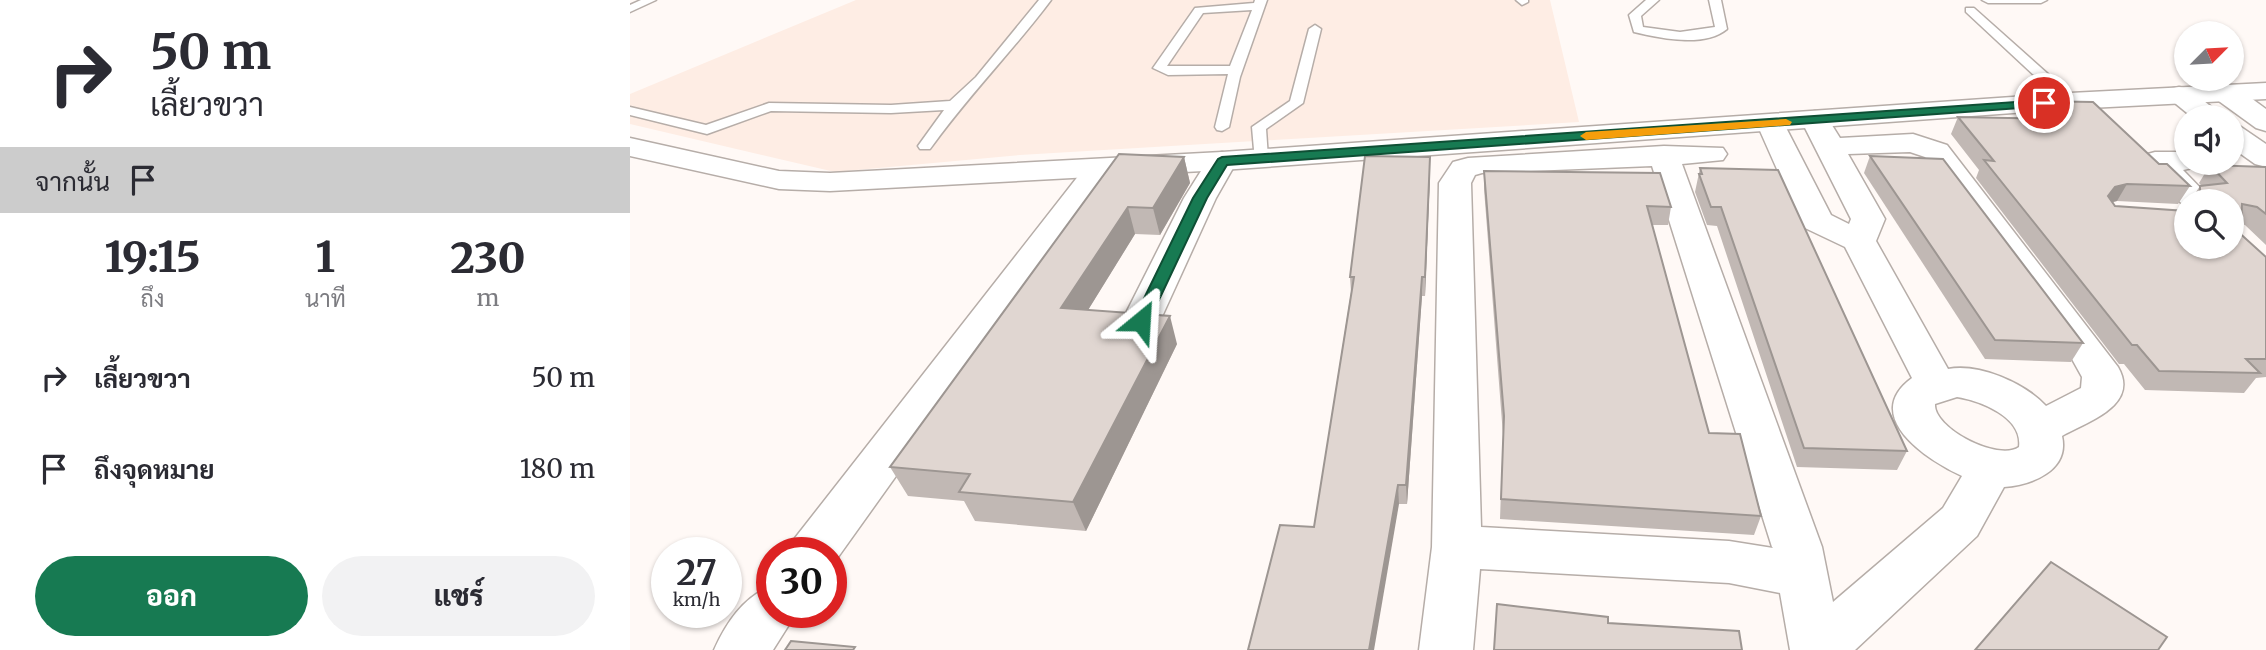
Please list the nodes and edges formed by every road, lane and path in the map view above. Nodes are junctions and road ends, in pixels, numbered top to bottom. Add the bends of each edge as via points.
1 (650, 0) edge
2 (1045, 0) edge
3 (1653, 0) edge
4 (1715, 0) edge
5 (1988, 0) edge
6 (2041, 0) edge
7 (1259, 3) edge
8 (630, 9) edge
9 (1970, 10) dead end
10 (1315, 29) dead end
11 (1235, 70) junction
12 (2266, 91) edge
13 (2226, 93) junction
14 (2179, 95) junction
15 (2070, 101) junction
16 (954, 105) junction
17 (2193, 105) edge
18 (630, 111) edge
19 (1815, 120) junction
20 (2266, 122) edge
21 (1771, 124) junction
22 (1222, 127) dead end
23 (2244, 143) edge
24 (1849, 145) dead end
25 (925, 146) dead end
26 (630, 148) edge
27 (1712, 154) dead end
28 (1664, 155) junction
29 (1260, 158) junction
30 (1222, 161) junction
31 (2174, 161) edge
32 (2266, 161) edge
33 (2244, 162) edge
34 (1101, 168) junction
35 (2174, 193) edge
36 (1859, 241) junction
37 (1141, 321) edge
38 (1935, 383) junction
39 (2039, 429) junction
40 (1991, 468) junction
41 (825, 537) edge
42 (1457, 547) junction
43 (1804, 576) junction
44 (758, 628) edge
45 (1816, 649) edge
46 (741, 650) edge
47 (1446, 650) edge

1 - 8 lane
2 - 16 lane via 981,80
3 - 4 lane via 1635,15 1639,29 1709,35 1721,29
5 - 6 lane
7 - 11 lane
7 - 11 lane via 1199,10 1158,68
9 - 15 lane
10 - 29 lane via 1296,103 1259,127
11 - 22 lane
12 - 13 street
13 - 14 street
13 - 20 street
14 - 15 street
14 - 17 street
15 - 19 street
16 - 18 lane via 769,107 708,130
16 - 25 lane
19 - 21 street
19 - 36 street via 1868,219
21 - 29 street
21 - 36 street via 1817,221
23 - 32 street
24 - 39 street via 1913,143 1936,151 2087,351 2104,377 2101,396
26 - 34 street via 779,180 817,182
27 - 28 street
28 - 42 street via 1479,164 1464,169 1455,183
28 - 43 street
29 - 30 street
30 - 34 street
30 - 37 street
31 - 35 street via 2155,161
32 - 33 street
34 - 41 street
36 - 38 street
38 - 39 street via 1981,386 2006,397
38 - 40 street via 1919,392 1913,407 1919,426 1936,444 1962,460
39 - 40 street via 2040,455 2029,465
40 - 45 street via 1960,522
42 - 43 street via 1728,562
42 - 47 street
43 - 45 street
44 - 46 street

